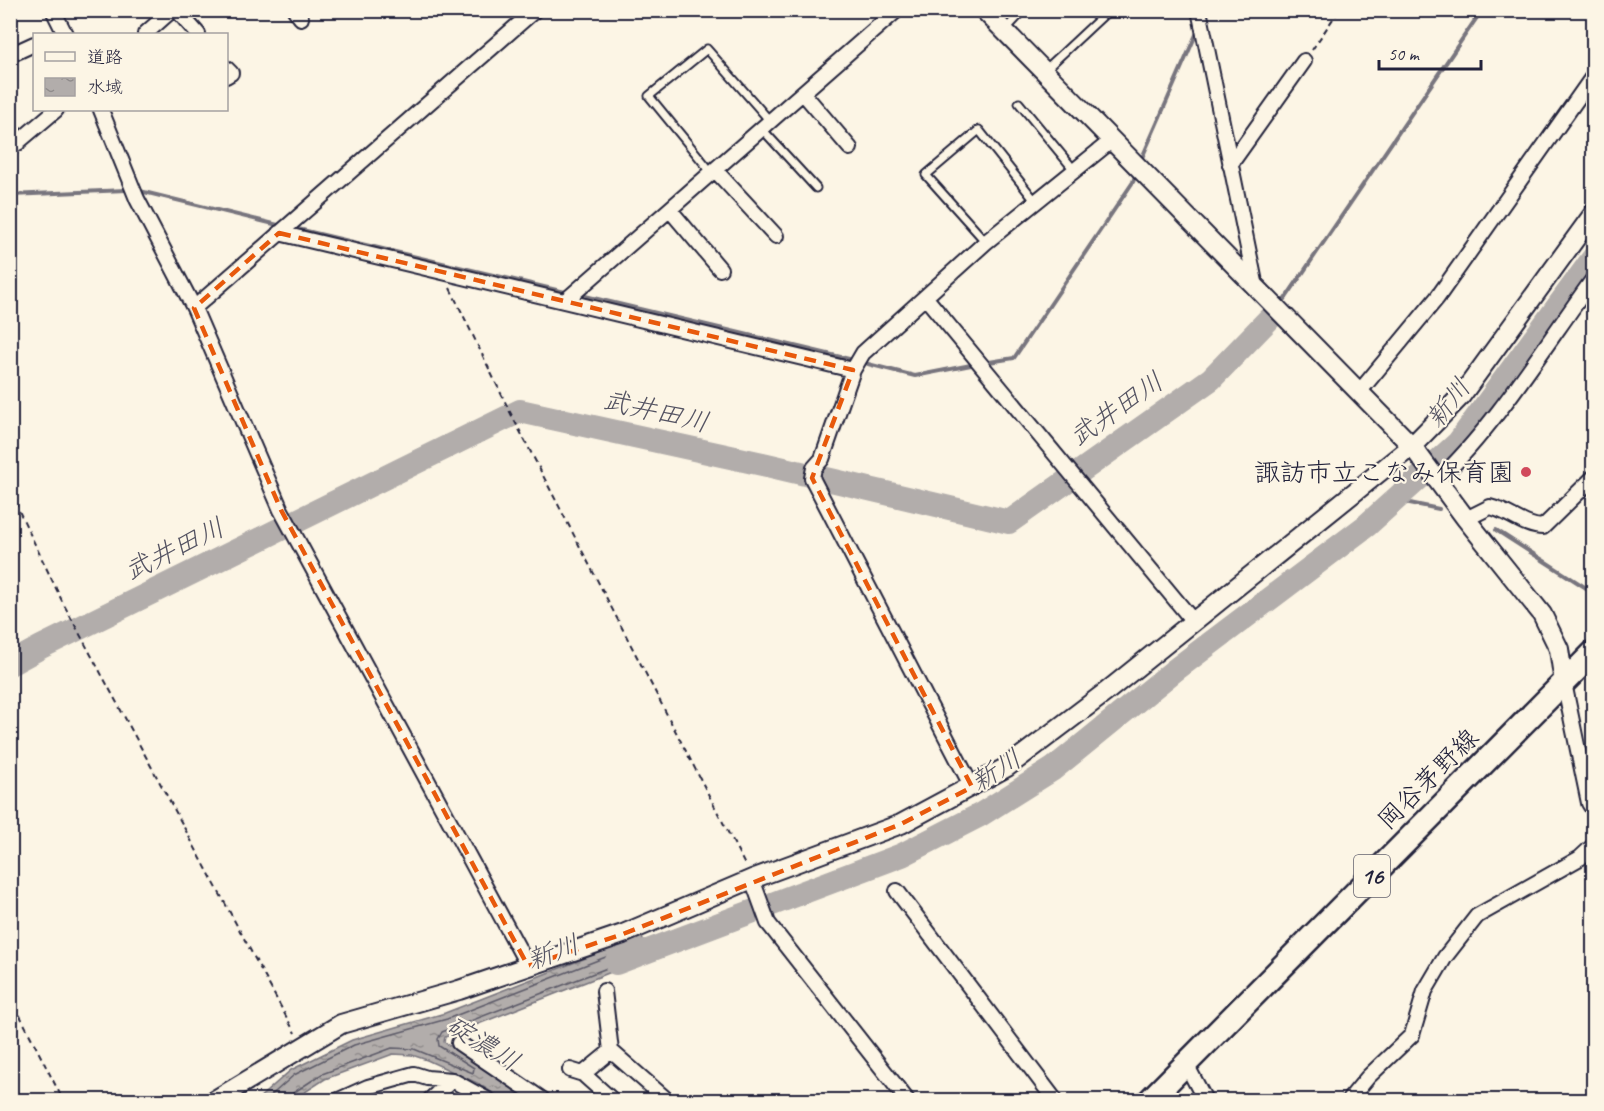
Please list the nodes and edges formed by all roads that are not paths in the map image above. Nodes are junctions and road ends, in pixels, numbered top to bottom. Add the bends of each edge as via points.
1 (52, 10) edge
2 (172, 10) edge
3 (177, 10) edge
4 (535, 10) edge
5 (897, 10) edge
6 (984, 10) edge
7 (1024, 10) edge
8 (1199, 10) edge
9 (1108, 11) edge
10 (1004, 31) junction
11 (61, 33) edge
12 (146, 33) edge
13 (197, 33) edge
14 (33, 44) edge
15 (10, 55) edge
16 (1304, 61) road end
17 (1044, 72) junction
18 (1593, 75) edge
19 (803, 93) junction
20 (1019, 103) dead end
21 (55, 111) edge
22 (101, 111) edge
23 (766, 125) junction
24 (10, 126) edge
25 (1112, 141) junction
26 (14, 146) edge
27 (850, 148) dead end
28 (1230, 165) junction
29 (714, 171) junction
30 (1075, 171) junction
31 (816, 188) dead end
32 (1036, 202) junction
33 (670, 210) junction
34 (1593, 213) edge
35 (279, 233) junction
36 (776, 236) dead end
37 (986, 242) junction
38 (720, 269) dead end
39 (1593, 278) edge
40 (1256, 287) junction
41 (926, 298) junction
42 (566, 301) junction
43 (194, 308) junction
44 (854, 370) junction
45 (1360, 391) junction
46 (1412, 446) junction
47 (1432, 472) junction
48 (1593, 477) edge
49 (1466, 519) junction
50 (1193, 621) junction
51 (1593, 652) edge
52 (1564, 683) junction
53 (972, 788) junction
54 (1593, 811) edge
55 (1593, 845) edge
56 (754, 888) junction
57 (897, 891) dead end
58 (528, 966) junction
59 (604, 991) dead end
60 (459, 1043) dead end
61 (611, 1051) junction
62 (1186, 1064) junction
63 (452, 1080) junction
64 (215, 1101) edge
65 (339, 1101) edge
66 (430, 1101) edge
67 (488, 1101) edge
68 (543, 1101) edge
69 (612, 1101) edge
70 (667, 1101) edge
71 (907, 1101) edge
72 (1055, 1101) edge
73 (1150, 1101) edge
74 (1205, 1101) edge
75 (1349, 1101) edge

1 - 11 street
2 - 12 street
3 - 13 street
4 - 35 street
5 - 19 street
6 - 10 street
7 - 10 lane
8 - 28 street
9 - 17 lane
10 - 17 street
14 - 15 street
16 - 28 street
17 - 25 street
18 - 45 street via 1437,298
19 - 23 street
19 - 27 street
20 - 30 lane
21 - 26 street
22 - 43 street via 137,199
23 - 29 street
23 - 29 lane via 707,49 649,96
23 - 31 lane
24 - 26 street
25 - 30 street
25 - 40 street
28 - 40 street
29 - 33 street
29 - 36 street
30 - 32 street
32 - 37 street
32 - 37 lane via 979,130 926,175
33 - 38 street
33 - 42 street
34 - 46 street via 1461,396
35 - 42 street
35 - 43 street
37 - 41 street
39 - 47 street via 1457,462
40 - 45 street
41 - 44 street via 863,353
41 - 50 street
42 - 44 street
43 - 58 street via 281,510
44 - 53 street via 822,459 813,473
45 - 46 street
46 - 47 street
46 - 50 street
47 - 49 street
48 - 49 street via 1543,527 1530,527 1507,511 1490,507
49 - 52 street via 1542,614 1558,649
50 - 53 street via 1007,767
51 - 52 main road, 岡谷茅野線 / 16
52 - 54 street
52 - 62 main road, 岡谷茅野線 / 16
53 - 56 street via 901,824
55 - 75 street via 1580,858 1477,916 1425,991 1412,1035
56 - 58 street
56 - 71 street via 767,919 792,957
57 - 72 street
58 - 64 street via 341,1024
59 - 61 street
60 - 68 street
61 - 69 street via 576,1072
61 - 70 street
62 - 73 main road, 岡谷茅野線 / 16
62 - 74 street
63 - 65 street via 414,1074 368,1087
63 - 66 street
63 - 67 street

